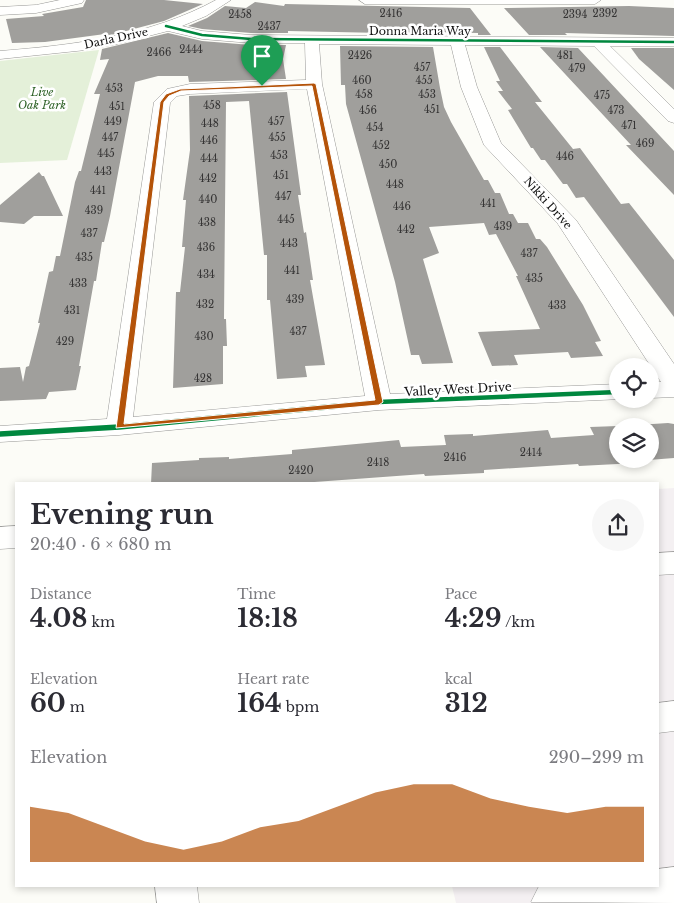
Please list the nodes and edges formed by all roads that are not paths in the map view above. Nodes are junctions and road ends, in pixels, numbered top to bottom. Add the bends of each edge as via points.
1 (78, 0) edge
2 (225, 0) edge
3 (365, 0) edge
4 (370, 0) edge
5 (499, 0) edge
6 (595, 0) edge
7 (0, 11) edge
8 (166, 26) junction
9 (312, 40) junction
10 (457, 41) junction
11 (598, 42) junction
12 (674, 42) edge
13 (0, 54) edge
14 (314, 84) junction
15 (674, 118) edge
16 (674, 383) edge
17 (674, 389) edge
18 (659, 390) edge
19 (609, 392) edge
20 (379, 402) junction
21 (119, 427) junction
22 (0, 434) edge
23 (0, 538) edge
24 (15, 538) edge
25 (674, 563) edge
26 (659, 564) edge
27 (674, 716) edge
28 (659, 718) edge
29 (176, 887) edge
30 (674, 888) edge
31 (551, 897) edge
32 (178, 903) edge

1 - 7 street via 36,9
2 - 8 street, Darla Drive via 206,12
3 - 4 street
4 - 5 street
5 - 6 street
8 - 9 street, Donna Maria Way via 224,38
8 - 13 street, Darla Drive via 88,45
9 - 10 street, Donna Maria Way
9 - 14 street
10 - 11 street, Donna Maria Way
10 - 16 street, Nikki Drive via 469,87 493,145 566,220
11 - 12 street, Donna Maria Way
11 - 15 street
14 - 20 street
14 - 21 street via 190,89 172,92 162,102
17 - 18 street
19 - 20 street, Valley West Drive
20 - 21 street, Valley West Drive
21 - 22 street, Valley West Drive
23 - 24 street
25 - 26 street
27 - 28 street
29 - 32 street
30 - 31 street

